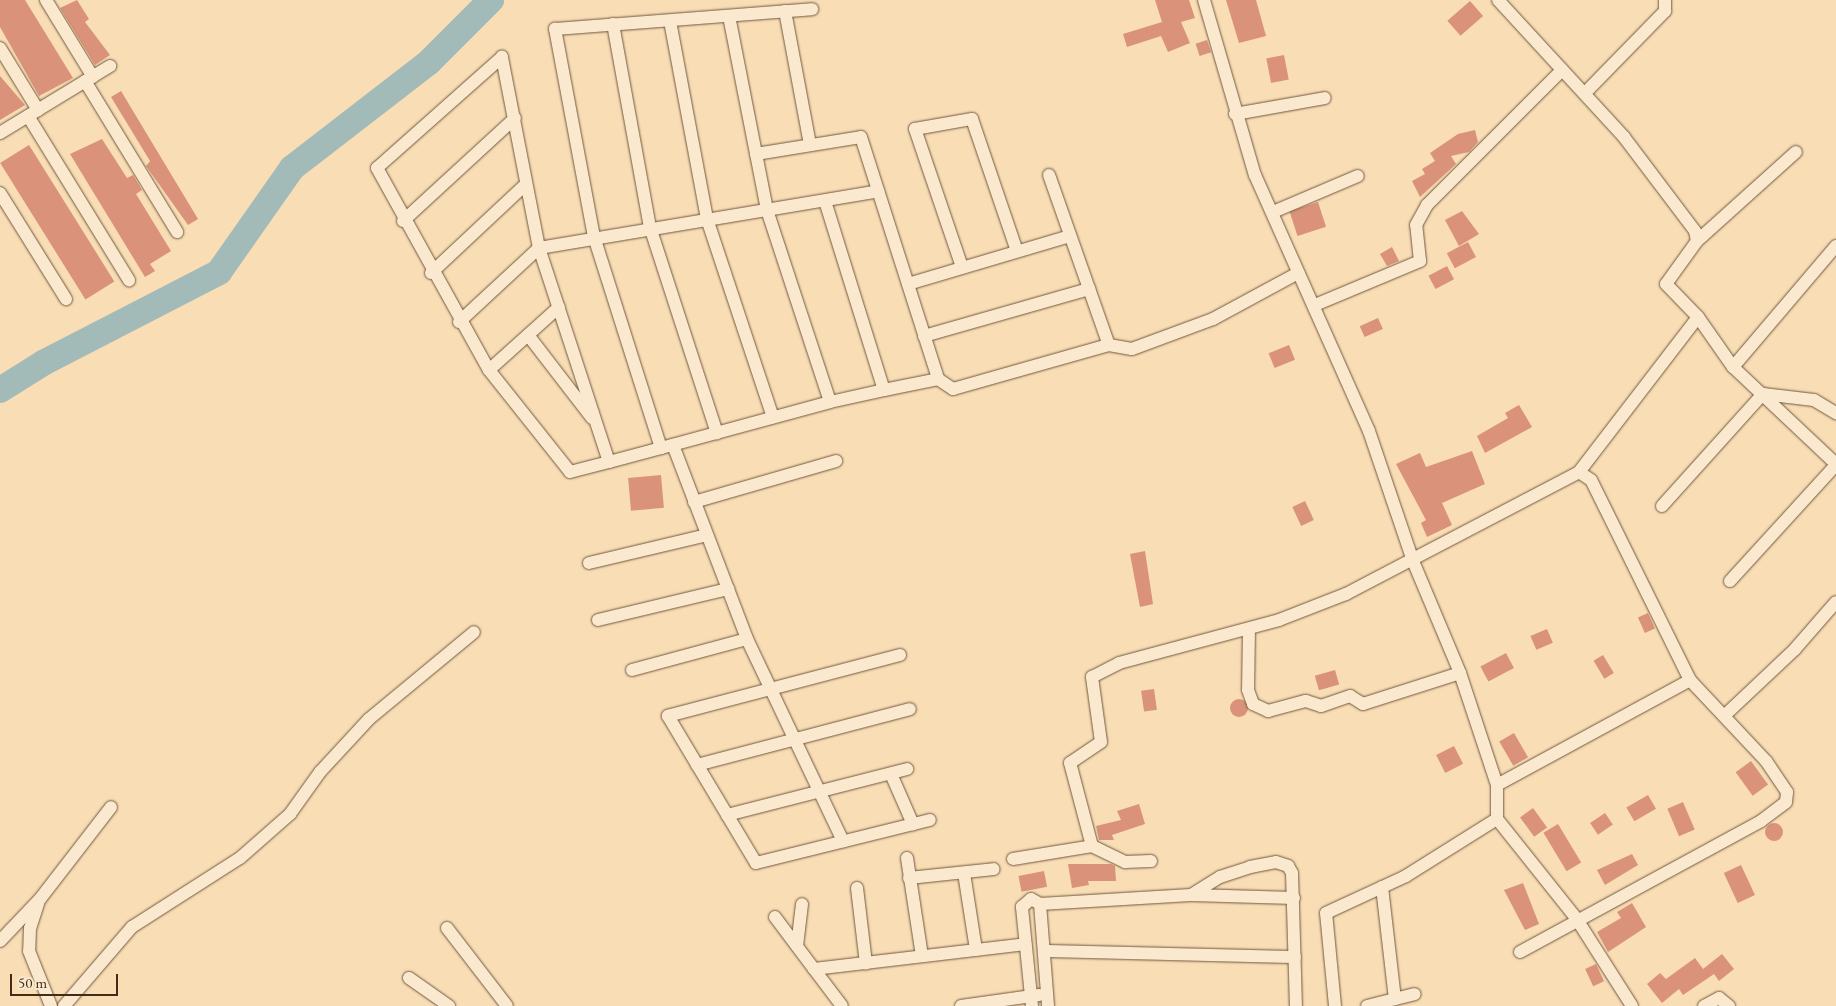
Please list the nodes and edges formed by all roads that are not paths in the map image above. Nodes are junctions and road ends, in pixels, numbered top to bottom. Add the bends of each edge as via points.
1 (46, 0) edge
2 (1204, 0) edge
3 (1498, 0) edge
4 (1665, 0) edge
5 (812, 9) dead end
6 (784, 11) junction
7 (730, 16) junction
8 (670, 21) junction
9 (612, 24) junction
10 (0, 48) edge
11 (110, 66) dead end
12 (1562, 70) junction
13 (89, 79) junction
14 (1585, 93) junction
15 (1325, 98) dead end
16 (33, 113) junction
17 (1236, 114) junction
18 (515, 118) junction
19 (0, 133) edge
20 (810, 144) junction
21 (1796, 152) dead end
22 (756, 154) junction
23 (1049, 175) dead end
24 (1358, 176) dead end
25 (526, 184) junction
26 (878, 191) junction
27 (0, 193) edge
28 (825, 201) junction
29 (768, 210) junction
30 (1273, 212) junction
31 (707, 218) junction
32 (403, 221) junction
33 (650, 227) junction
34 (177, 232) dead end
35 (1070, 236) junction
36 (594, 237) junction
37 (1697, 242) junction
38 (1836, 246) edge
39 (540, 248) junction
40 (1017, 251) junction
41 (962, 267) junction
42 (431, 273) junction
43 (1298, 273) junction
44 (129, 280) dead end
45 (908, 284) junction
46 (1089, 289) junction
47 (66, 299) dead end
48 (1315, 305) junction
49 (559, 307) junction
50 (1698, 317) junction
51 (459, 322) junction
52 (528, 334) junction
53 (924, 336) junction
54 (1108, 345) junction
55 (1733, 367) junction
56 (489, 370) junction
57 (938, 379) junction
58 (884, 390) junction
59 (1764, 394) junction
60 (830, 402) junction
61 (1836, 413) edge
62 (774, 417) junction
63 (598, 427) junction
64 (717, 433) junction
65 (667, 447) junction
66 (836, 461) dead end
67 (609, 462) junction
68 (1836, 465) edge
69 (1579, 472) junction
70 (694, 502) junction
71 (1662, 506) dead end
72 (707, 535) junction
73 (1413, 561) junction
74 (588, 563) dead end
75 (1730, 581) dead end
76 (728, 589) junction
77 (1836, 602) edge
78 (598, 620) dead end
79 (1249, 628) junction
80 (474, 632) dead end
81 (747, 639) junction
82 (900, 655) dead end
83 (632, 670) dead end
84 (1460, 673) junction
85 (1690, 680) junction
86 (770, 687) junction
87 (910, 709) dead end
88 (1724, 716) junction
89 (795, 739) junction
90 (697, 765) junction
91 (907, 769) dead end
92 (890, 774) junction
93 (1497, 785) junction
94 (820, 792) junction
95 (111, 807) dead end
96 (727, 816) junction
97 (1497, 819) junction
98 (930, 820) dead end
99 (913, 824) junction
100 (843, 841) junction
101 (1092, 846) junction
102 (907, 858) dead end
103 (1013, 858) dead end
104 (1150, 861) dead end
105 (994, 869) dead end
106 (964, 873) junction
107 (909, 878) junction
108 (1382, 887) junction
109 (857, 888) dead end
110 (1191, 895) junction
111 (1294, 898) junction
112 (40, 899) junction
113 (802, 904) dead end
114 (1040, 904) junction
115 (775, 917) dead end
116 (1576, 918) junction
117 (446, 928) dead end
118 (0, 941) edge
119 (1026, 944) junction
120 (797, 946) junction
121 (976, 950) junction
122 (1044, 951) junction
123 (1520, 952) dead end
124 (922, 956) junction
125 (1295, 957) junction
126 (866, 963) junction
127 (814, 968) junction
128 (409, 978) dead end
129 (1415, 994) dead end
130 (1395, 999) junction
131 (1032, 1000) edge
132 (1047, 1000) edge
133 (981, 1005) edge
134 (51, 1006) edge
135 (64, 1006) edge
136 (449, 1006) edge
137 (507, 1006) edge
138 (842, 1006) edge
139 (961, 1006) edge
140 (1296, 1006) edge
141 (1334, 1006) edge
142 (1366, 1006) edge
143 (1632, 1006) edge
144 (1704, 1006) edge
145 (1729, 1006) edge

1 - 13 street
2 - 17 street
3 - 12 street
4 - 14 street via 1665,11
5 - 6 street
6 - 7 street
6 - 20 street
7 - 8 street
7 - 22 street
8 - 9 street
8 - 31 street
9 - 33 street
9 - 36 street via 554,28
10 - 16 street
11 - 13 street
12 - 14 street
12 - 48 street via 1427,205 1416,225 1420,261
13 - 16 street
13 - 34 street
14 - 37 street via 1690,224
15 - 17 street
16 - 19 street
16 - 44 street
17 - 30 street
18 - 25 street
18 - 32 street
18 - 32 street via 502,57 376,168
20 - 22 street
20 - 26 street via 861,137
21 - 37 street
22 - 29 street
23 - 35 street
24 - 30 street
25 - 39 street
25 - 42 street
26 - 28 street
26 - 45 street
27 - 47 street
28 - 29 street
28 - 58 street
29 - 31 street
29 - 60 street
30 - 43 street
31 - 33 street
31 - 62 street
32 - 42 street
33 - 36 street
33 - 64 street
35 - 40 street
35 - 46 street
36 - 39 street
36 - 65 street
37 - 50 street via 1666,284
38 - 55 street
39 - 49 street
39 - 51 street
40 - 41 street
40 - 41 street via 972,119 915,129
41 - 45 street
42 - 51 street
43 - 48 street
43 - 54 street via 1213,319 1132,349
45 - 53 street
46 - 53 street
46 - 54 street
48 - 73 street via 1368,431
49 - 52 street
49 - 63 street
50 - 55 street
50 - 69 street
51 - 56 street
52 - 56 street
52 - 63 street
53 - 57 street
54 - 57 street via 953,388
55 - 59 street
56 - 67 street via 570,472
57 - 58 street
58 - 60 street
59 - 61 street via 1814,400
59 - 68 street
59 - 71 street
60 - 62 street
62 - 64 street
63 - 67 street
64 - 65 street
65 - 67 street
65 - 70 street
66 - 70 street
68 - 75 street
69 - 73 street
69 - 85 street via 1591,480
70 - 72 street
72 - 74 street
72 - 76 street
73 - 79 street via 1346,594
73 - 84 street
76 - 78 street
76 - 81 street
77 - 88 street via 1796,649
79 - 84 street via 1248,690 1253,704 1268,711 1306,701 1321,706 1350,696 1363,704
79 - 101 street via 1120,663 1092,677 1101,742 1070,763
80 - 135 street via 369,719 320,772 290,814 247,852 132,927
81 - 83 street
81 - 86 street
82 - 86 street
84 - 93 street
85 - 88 street
85 - 93 street
86 - 89 street
86 - 90 street via 668,716
87 - 89 street
88 - 116 street via 1766,761 1787,792 1786,802 1704,853
89 - 90 street
89 - 94 street
90 - 96 street
91 - 92 street
92 - 94 street
92 - 99 street
93 - 97 street
94 - 96 street
94 - 100 street
95 - 112 street
96 - 100 street via 756,864
97 - 108 street
97 - 116 street
98 - 99 street
99 - 100 street
101 - 103 street
101 - 104 street via 1125,862
102 - 107 street
105 - 106 street
106 - 107 street
106 - 121 street
107 - 124 street
108 - 130 street
108 - 141 street via 1326,913
109 - 126 street
110 - 111 street
110 - 111 street via 1220,877 1276,862 1292,871
110 - 114 street
111 - 125 street
112 - 118 street
112 - 134 street via 30,928 29,951
113 - 120 street
114 - 119 street via 1027,900 1022,907
114 - 122 street
115 - 120 street
116 - 123 street
116 - 143 street
117 - 137 street
119 - 121 street
119 - 131 street
120 - 127 street
121 - 124 street
122 - 125 street
122 - 132 street
124 - 126 street
125 - 140 street
126 - 127 street
127 - 138 street
128 - 136 street
129 - 130 street
130 - 142 street
131 - 132 street
131 - 133 street
133 - 139 street
144 - 145 street via 1719,998

